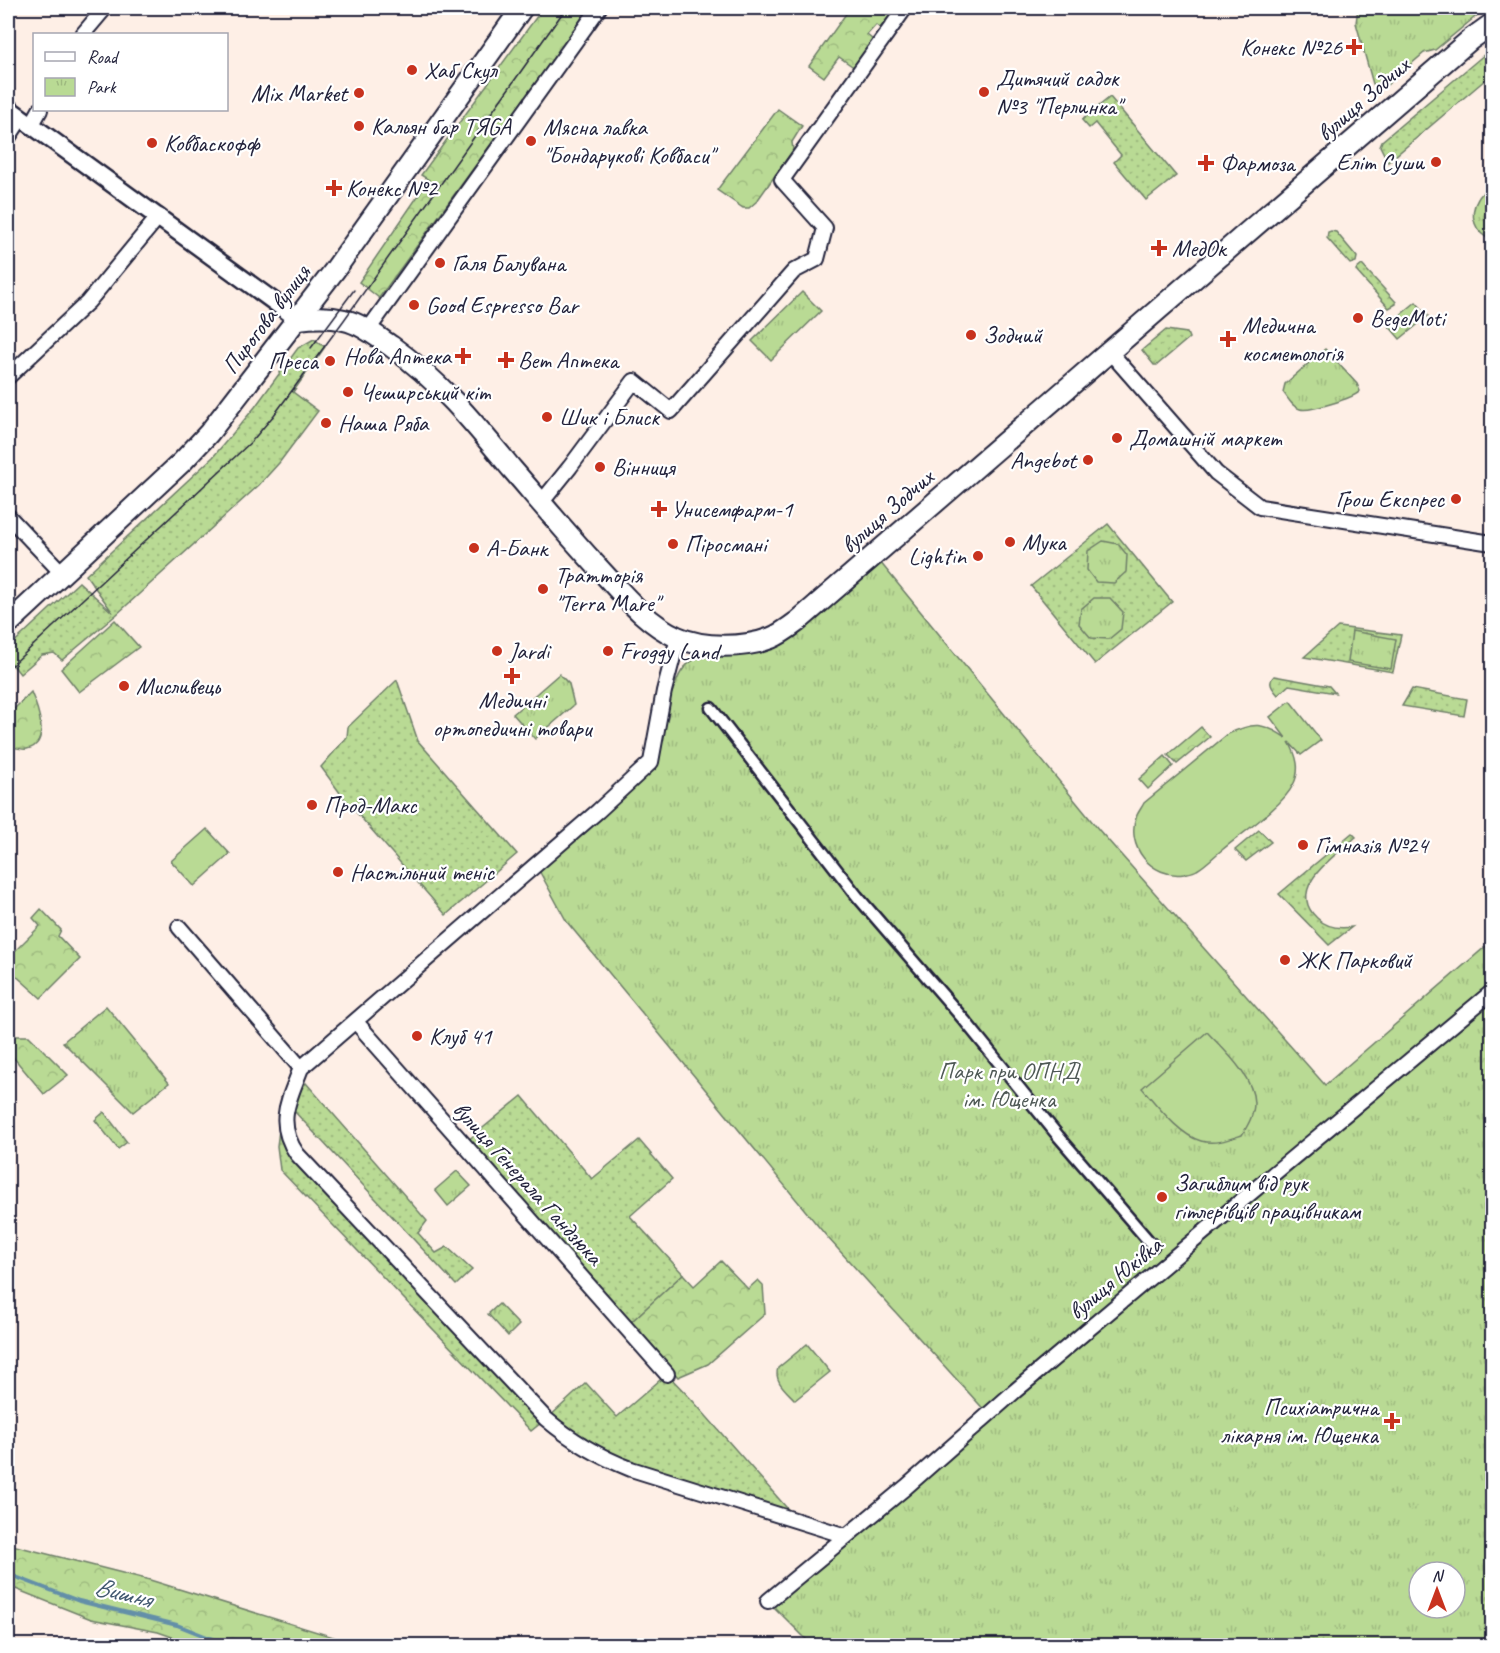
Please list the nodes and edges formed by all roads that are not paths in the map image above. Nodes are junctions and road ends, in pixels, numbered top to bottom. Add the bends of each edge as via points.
1 (105, 8) edge
2 (522, 8) edge
3 (599, 8) edge
4 (905, 8) edge
5 (1492, 24) edge
6 (84, 33) edge
7 (37, 111) edge
8 (20, 117) edge
9 (8, 138) edge
10 (159, 216) junction
11 (298, 319) junction
12 (368, 330) junction
13 (1110, 352) junction
14 (8, 377) edge
15 (541, 503) junction
16 (8, 516) edge
17 (1492, 543) edge
18 (62, 573) junction
19 (8, 624) edge
20 (678, 638) junction
21 (711, 708) dead end
22 (178, 927) dead end
23 (1492, 992) edge
24 (356, 1022) junction
25 (301, 1068) junction
26 (1153, 1246) dead end
27 (666, 1374) dead end
28 (846, 1536) junction
29 (768, 1601) dead end

1 - 6 street
2 - 11 main road, Пирогова вулиця
3 - 12 street
4 - 15 street via 782,180 825,228 817,259 794,271 671,411 634,381
5 - 13 main road, вулиця Зодчих
7 - 8 street
8 - 9 street
8 - 10 street
10 - 11 street
10 - 14 street via 88,302
11 - 12 main road, вулиця Зодчих via 344,320
11 - 18 main road, Пирогова вулиця via 210,433
12 - 15 main road, вулиця Зодчих via 431,378 459,405
13 - 17 street via 1216,473 1260,507
13 - 20 main road, вулиця Зодчих via 798,621 772,638 748,644 729,646
15 - 20 main road, вулиця Зодчих via 632,604
16 - 18 street
18 - 19 main road, Пирогова вулиця
20 - 24 street via 651,762
21 - 26 street via 857,896
22 - 25 street
23 - 28 street, вулиця Юківка
24 - 25 street
24 - 27 street, вулиця Генерала Гандзюка
25 - 28 street via 285,1110 293,1147 564,1435 623,1466
28 - 29 street, вулиця Юківка

